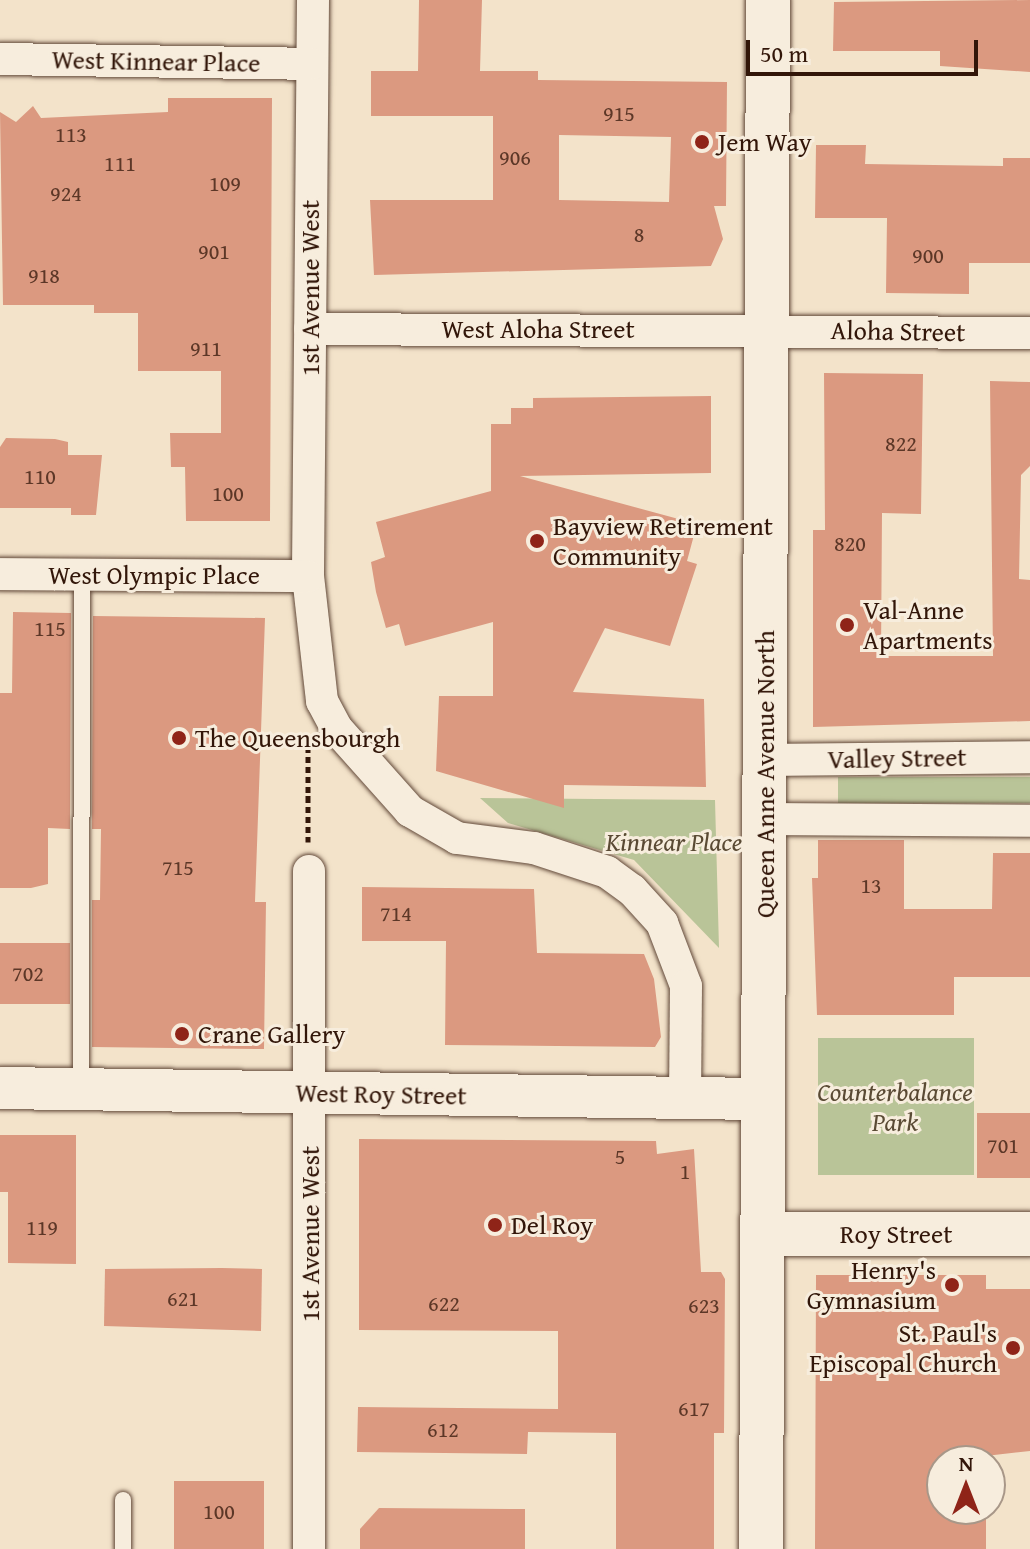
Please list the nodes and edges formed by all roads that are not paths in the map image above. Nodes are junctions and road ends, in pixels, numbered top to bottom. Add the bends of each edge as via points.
1 (313, 0) edge
2 (768, 0) edge
3 (0, 59) edge
4 (311, 64) junction
5 (310, 329) junction
6 (767, 329) junction
7 (1030, 333) edge
8 (0, 574) edge
9 (82, 574) junction
10 (308, 576) junction
11 (1030, 757) edge
12 (764, 760) junction
13 (765, 819) junction
14 (1030, 821) edge
15 (309, 871) dead end
16 (0, 1088) edge
17 (81, 1089) junction
18 (310, 1093) junction
19 (685, 1098) junction
20 (762, 1099) junction
21 (762, 1234) junction
22 (1030, 1234) edge
23 (123, 1500) dead end
24 (123, 1549) edge
25 (309, 1549) edge
26 (761, 1549) edge

1 - 4 street, 1st Avenue West
2 - 6 main road, Queen Anne Avenue North
3 - 4 street, West Kinnear Place
4 - 5 street, 1st Avenue West
5 - 6 street, West Aloha Street
5 - 10 street, 1st Avenue West
6 - 7 street, Aloha Street
6 - 12 main road, Queen Anne Avenue North
8 - 9 street, West Olympic Place
9 - 10 street, West Olympic Place
9 - 17 lane
10 - 19 street, 1st Avenue West via 322,701 337,729 410,811 457,838 534,848 607,872 662,923 686,986
11 - 12 street, Valley Street
12 - 13 main road, Queen Anne Avenue North
13 - 14 street
13 - 20 main road, Queen Anne Avenue North
15 - 18 street, 1st Avenue West
16 - 17 street, West Roy Street
17 - 18 street, West Roy Street
18 - 19 street, West Roy Street
18 - 25 street, 1st Avenue West
19 - 20 street, West Roy Street
20 - 21 main road, Queen Anne Avenue North
21 - 22 main road, Roy Street
21 - 26 main road, Queen Anne Avenue North
23 - 24 lane

